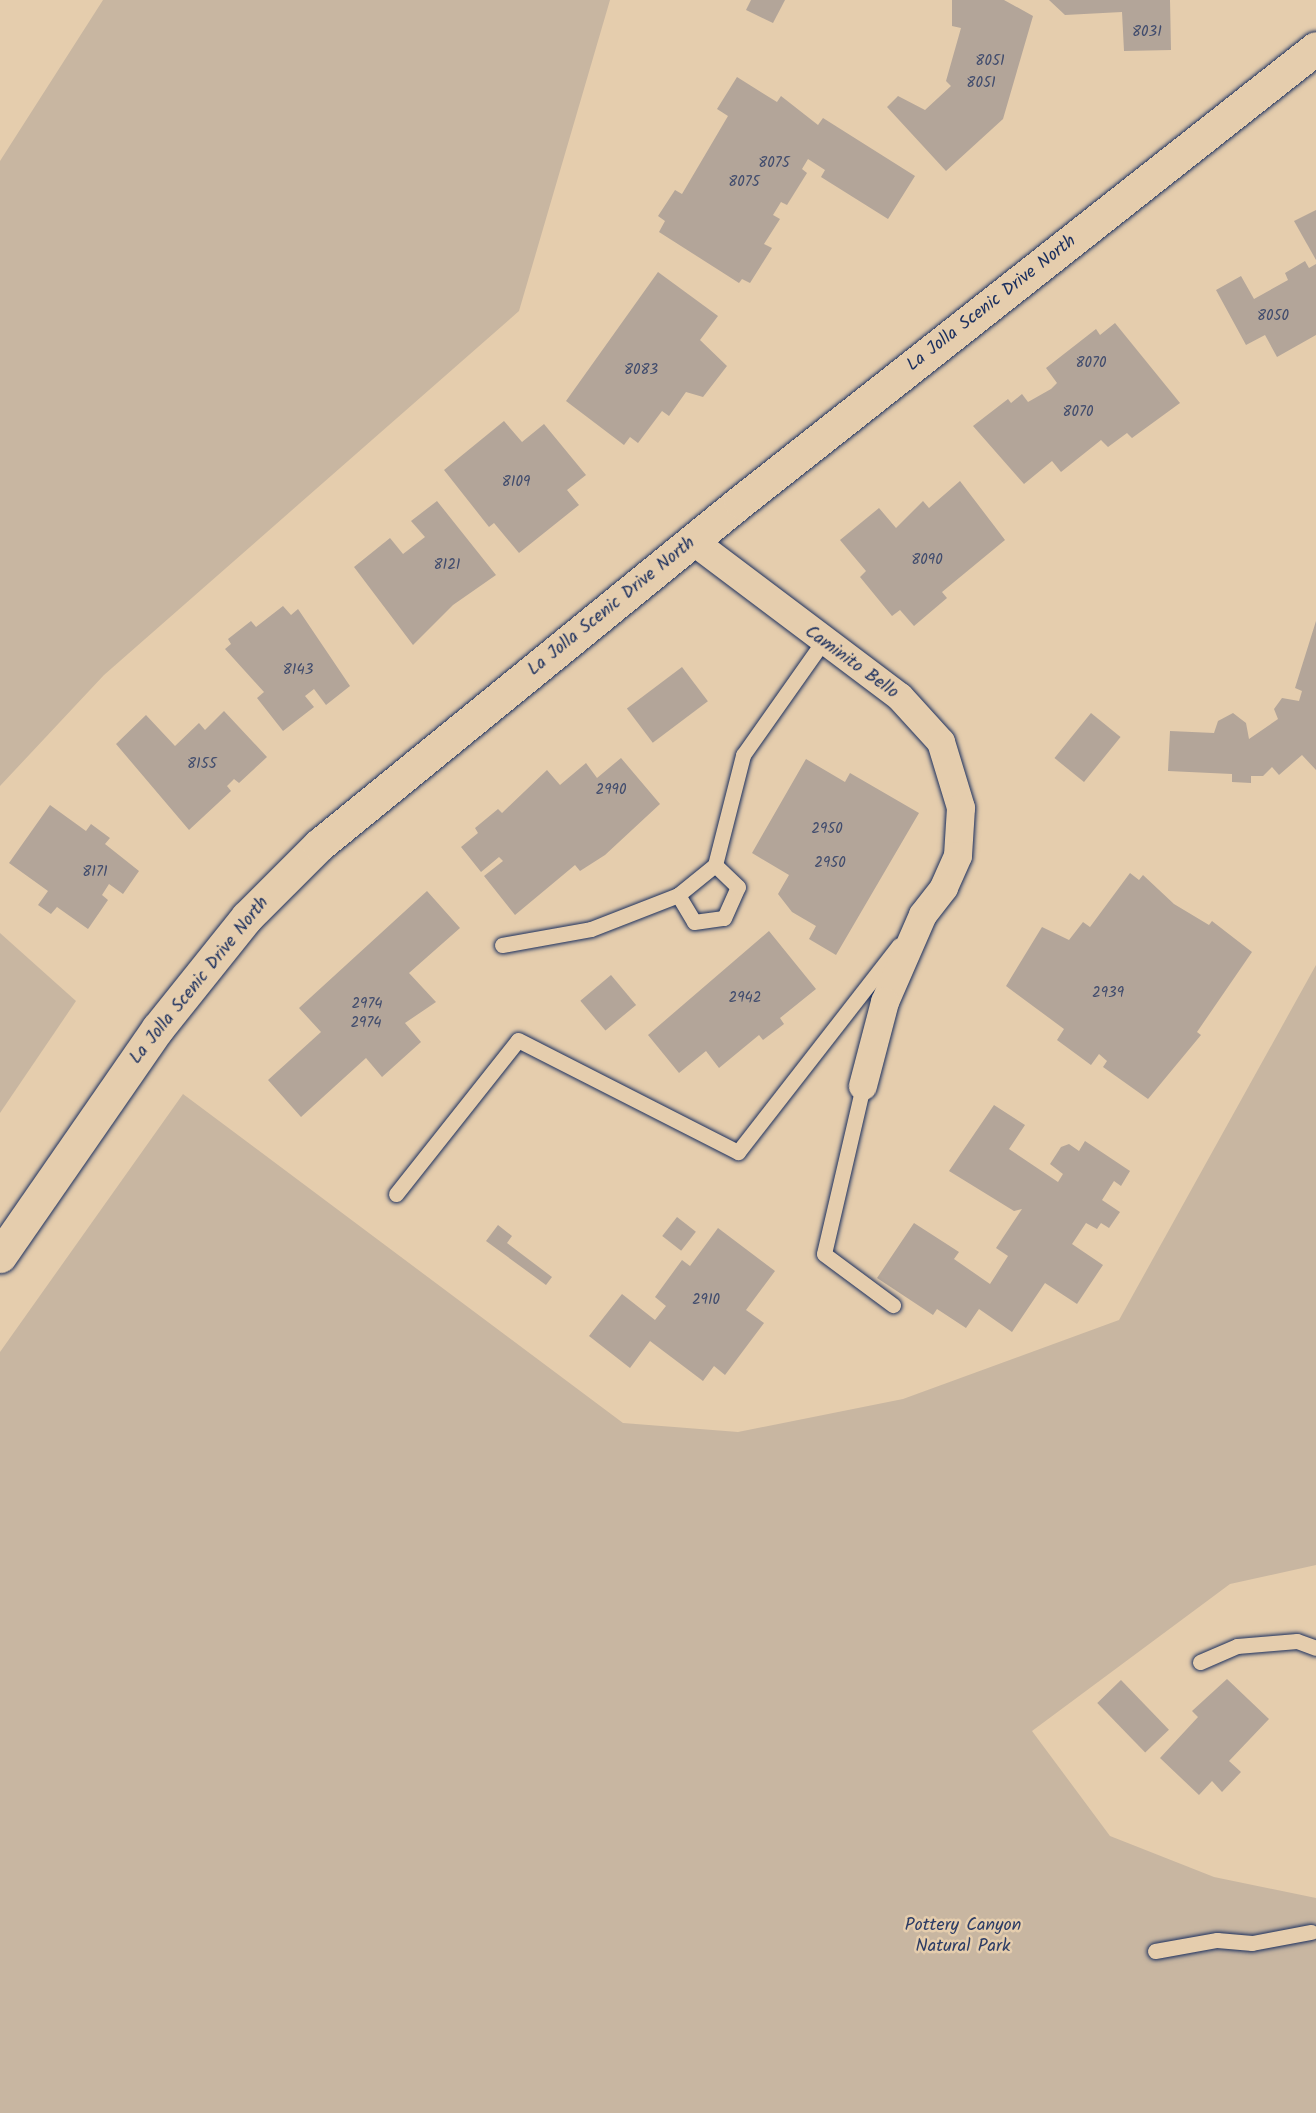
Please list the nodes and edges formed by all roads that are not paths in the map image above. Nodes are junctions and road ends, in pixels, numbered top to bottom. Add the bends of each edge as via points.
1 (1316, 48) edge
2 (693, 541) junction
3 (822, 643) junction
4 (715, 865) junction
5 (678, 895) junction
6 (923, 915) junction
7 (502, 945) dead end
8 (863, 1086) joint
9 (396, 1194) dead end
10 (0, 1256) edge
11 (893, 1305) dead end
12 (1316, 1648) edge
13 (1200, 1662) dead end
14 (1314, 1930) edge
15 (1155, 1951) dead end

1 - 2 main road, La Jolla Scenic Drive North
2 - 3 street, Caminito Bello
2 - 10 main road, La Jolla Scenic Drive North via 319,845 247,917 158,1028
3 - 4 lane via 743,755
3 - 6 street, Caminito Bello via 900,697 941,742 961,808 958,856 944,888
4 - 5 lane
4 - 5 lane via 738,887 724,918 694,922
5 - 7 lane via 591,929
6 - 8 street, Caminito Bello via 885,1002
6 - 9 lane via 738,1152 518,1040
8 - 11 lane via 824,1254
12 - 13 lane via 1297,1641 1237,1646
14 - 15 lane via 1252,1943 1217,1940

